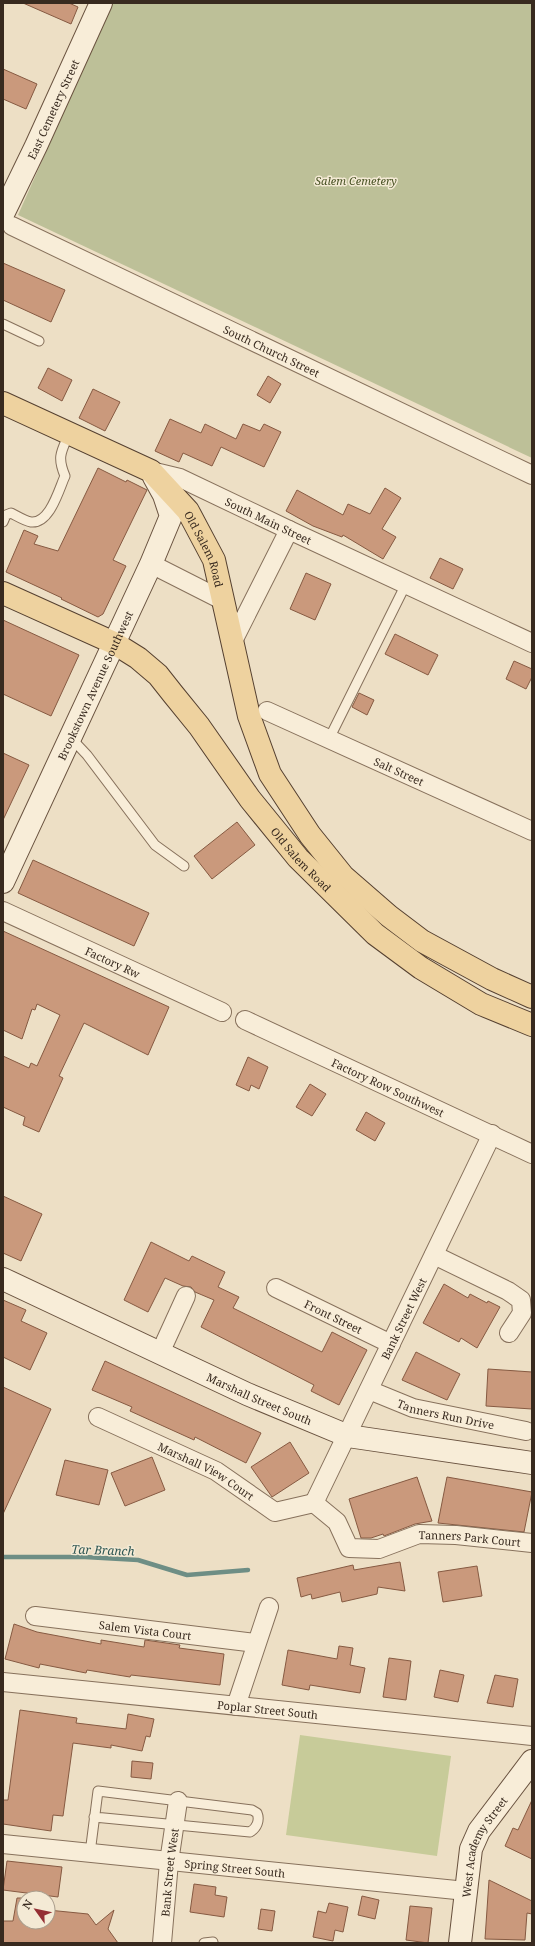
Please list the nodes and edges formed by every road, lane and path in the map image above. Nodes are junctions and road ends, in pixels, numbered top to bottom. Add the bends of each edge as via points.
1 (101, 3) edge
2 (8, 220) edge
3 (3, 324) edge
4 (38, 341) dead end
5 (3, 403) edge
6 (69, 434) junction
7 (151, 471) junction
8 (532, 475) edge
9 (5, 518) edge
10 (289, 530) junction
11 (151, 564) junction
12 (406, 584) junction
13 (3, 593) edge
14 (224, 601) junction
15 (232, 641) junction
16 (532, 642) edge
17 (114, 643) junction
18 (267, 711) dead end
19 (70, 737) junction
20 (329, 739) junction
21 (532, 831) edge
22 (184, 866) dead end
23 (3, 882) edge
24 (3, 912) edge
25 (532, 997) edge
26 (222, 1012) dead end
27 (245, 1020) dead end
28 (532, 1025) edge
29 (492, 1134) junction
30 (532, 1154) edge
31 (434, 1254) junction
32 (3, 1279) edge
33 (276, 1288) dead end
34 (186, 1296) dead end
35 (509, 1332) dead end
36 (391, 1344) junction
37 (160, 1353) junction
38 (369, 1390) junction
39 (98, 1417) dead end
40 (526, 1431) dead end
41 (348, 1436) junction
42 (532, 1463) edge
43 (314, 1503) junction
44 (532, 1544) edge
45 (269, 1607) dead end
46 (35, 1616) dead end
47 (256, 1644) junction
48 (3, 1682) edge
49 (236, 1706) junction
50 (532, 1736) edge
51 (532, 1761) edge
52 (178, 1801) junction
53 (94, 1817) junction
54 (175, 1824) junction
55 (3, 1844) edge
56 (90, 1853) junction
57 (169, 1862) junction
58 (466, 1892) junction
59 (162, 1943) edge
60 (460, 1943) edge

1 - 2 street, East Cemetery Street via 36,146
2 - 8 street, South Church Street
3 - 4 lane
5 - 6 main road, South Main Street
6 - 7 main road, South Main Street
6 - 9 lane via 59,463 65,476 50,512 31,522 11,513
7 - 10 street, South Main Street via 180,478
7 - 11 street, Brookstown Avenue Southwest via 164,495 171,516
7 - 14 main road, Old Salem Road via 188,511 214,560
10 - 12 street, South Main Street
10 - 15 street
11 - 14 street
11 - 17 street, Brookstown Avenue Southwest
12 - 16 street, South Main Street
12 - 20 lane
13 - 17 main road, Old Salem Road
14 - 15 main road, Old Salem Road
15 - 25 main road, Old Salem Road via 249,716 270,774 310,835 343,876 422,941 492,979
17 - 19 street, Brookstown Avenue Southwest
17 - 28 main road, Old Salem Road via 158,675 250,799 298,858 375,934 421,968 475,1000
18 - 20 street, Salt Street
19 - 22 lane via 87,755 155,845
19 - 23 street, Brookstown Avenue Southwest
20 - 21 street, Salt Street
24 - 26 street, Factory Rw
27 - 29 street, Factory Row Southwest
29 - 30 street, Factory Row Southwest
29 - 31 street, Bank Street West
31 - 35 street via 521,1300 522,1313
31 - 36 street, Bank Street West
32 - 37 street, Marshall Street South
33 - 36 street, Front Street
34 - 37 street
36 - 38 street, Bank Street West
37 - 41 street, Marshall Street South via 247,1394
38 - 40 street, Tanners Run Drive via 413,1408
38 - 41 street, Bank Street West
39 - 43 street, Marshall View Court via 216,1471 275,1512
41 - 42 street, Marshall Street South
41 - 43 street, Bank Street West
43 - 44 street, Tanners Park Court via 337,1522 349,1548 379,1549 419,1534 456,1535
45 - 47 street
46 - 47 street, Salem Vista Court
47 - 49 street
48 - 49 street, Poplar Street South
49 - 50 street, Poplar Street South
51 - 58 street, West Academy Street via 479,1831 471,1848
52 - 53 lane via 98,1791
52 - 54 street, Bank Street West
52 - 54 lane via 252,1810 259,1817 258,1823 250,1832
53 - 54 lane
53 - 56 lane
54 - 57 street, Bank Street West
55 - 56 street, Spring Street South
56 - 57 street, Spring Street South
57 - 58 street, Spring Street South
57 - 59 street, Bank Street West
58 - 60 street, West Academy Street

